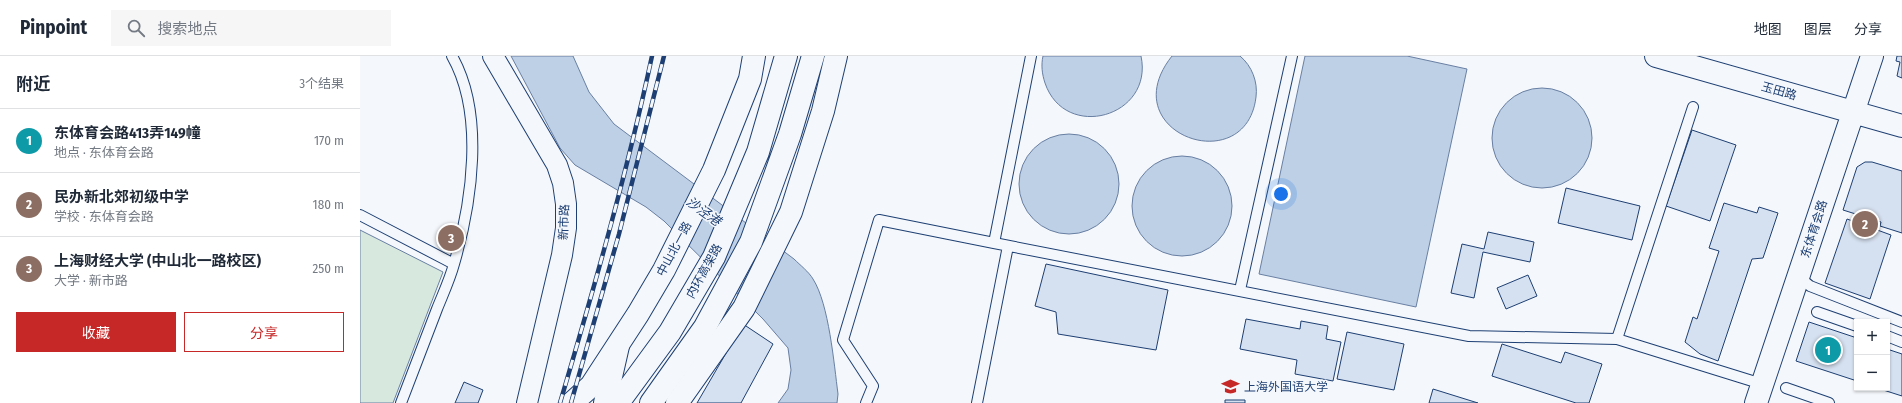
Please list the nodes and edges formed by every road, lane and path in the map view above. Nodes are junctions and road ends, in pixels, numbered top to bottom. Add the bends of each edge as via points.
1 (452, 56) edge
2 (493, 56) edge
3 (754, 56) edge
4 (786, 56) edge
5 (813, 56) edge
6 (836, 56) edge
7 (1031, 56) edge
8 (1292, 56) edge
9 (1656, 56) edge
10 (1872, 56) edge
11 (1693, 107) dead end
12 (1853, 112) junction
13 (1902, 126) edge
14 (360, 215) edge
15 (994, 242) junction
16 (1008, 246) junction
17 (454, 264) junction
18 (1799, 277) junction
19 (1240, 290) junction
20 (1816, 312) dead end
21 (1902, 322) edge
22 (1854, 325) edge
23 (1890, 337) edge
24 (1617, 339) junction
25 (1902, 342) edge
26 (618, 345) junction
27 (1786, 388) dead end
28 (1759, 393) edge
29 (589, 395) edge
30 (401, 403) edge
31 (527, 403) edge
32 (572, 403) edge
33 (605, 403) edge
34 (618, 403) edge
35 (652, 403) edge
36 (678, 403) edge
37 (866, 403) edge
38 (977, 403) edge
39 (1829, 403) edge

1 - 17 lane via 461,72 471,116 472,163 466,214
2 - 31 street, 新市路 via 557,165 566,204 562,255
3 - 26 main road, 中山北一路 via 750,79 714,170 664,270
4 - 34 main road, 内环高架路 via 758,152 714,257 670,332
5 - 35 main road via 790,134 751,242 705,327
6 - 36 main road via 823,111 791,212 744,308
7 - 15 lane
8 - 19 lane
9 - 12 main road, 玉田路
10 - 12 main road, 东体育会路
11 - 24 lane
12 - 13 main road, 玉田路
12 - 18 main road, 东体育会路
14 - 17 lane
15 - 16 lane
15 - 37 lane via 879,220 843,340 873,386
16 - 19 lane
16 - 38 lane
17 - 30 lane
18 - 21 lane via 1810,286
18 - 28 main road, 东体育会路
19 - 24 lane via 1469,336
20 - 22 lane
23 - 25 lane
24 - 28 lane
26 - 29 main road, 中山北一路
26 - 33 main road
27 - 39 lane
29 - 32 main road, 中山北一路

